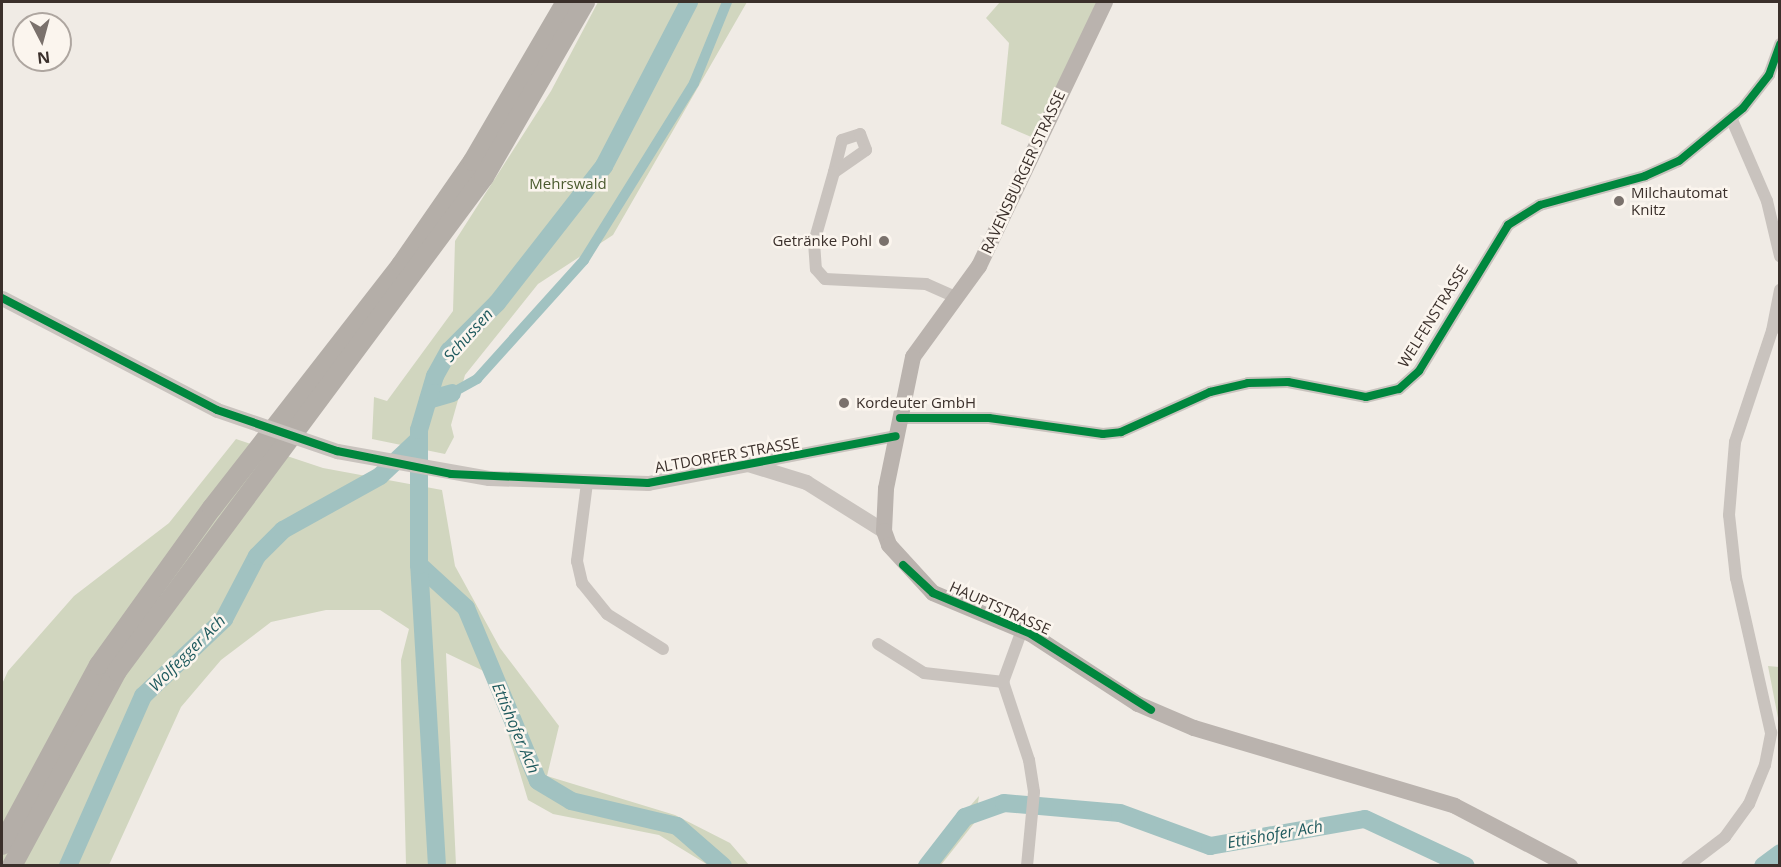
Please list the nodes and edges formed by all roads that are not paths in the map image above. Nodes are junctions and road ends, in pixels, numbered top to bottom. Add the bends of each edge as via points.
1 (566, 2) edge
2 (585, 2) edge
3 (1105, 2) edge
4 (1778, 48) edge
5 (1774, 76) edge
6 (1732, 120) junction
7 (834, 172) dead end
8 (1779, 256) edge
9 (1779, 290) edge
10 (2, 298) edge
11 (957, 298) junction
12 (900, 418) junction
13 (896, 436) junction
14 (748, 464) junction
15 (586, 483) junction
16 (884, 531) junction
17 (1022, 630) junction
18 (878, 644) dead end
19 (663, 649) dead end
20 (1003, 682) junction
21 (2, 845) edge
22 (12, 866) edge
23 (1028, 866) edge
24 (1570, 866) edge
25 (1687, 866) edge

1 - 21 highway via 479,151 401,265 205,518 99,665
2 - 22 highway via 484,177 117,671 74,742
3 - 11 main road, RAVENSBURGER STRASSE via 993,241
4 - 5 street, WELFENSTRASSE
5 - 6 street, WELFENSTRASSE
6 - 8 street via 1767,201
6 - 12 street, WELFENSTRASSE via 1679,161 1646,176 1540,205 1508,225 1419,371 1399,389 1366,397 1288,382 1248,383 1210,392 1121,432 1103,434 990,418
7 - 11 street via 812,254 825,279 926,284
9 - 25 street via 1735,442 1730,515 1736,578 1766,695 1771,733 1766,765 1749,804 1725,837
10 - 15 street, ALTDORFER STRASSE, bridge via 217,410 337,451 489,478
11 - 12 main road, RAVENSBURGER STRASSE via 913,357
12 - 13 main road, RAVENSBURGER STRASSE
13 - 14 street, ALTDORFER STRASSE
13 - 16 main road
14 - 15 street, ALTDORFER STRASSE via 648,483
14 - 16 street via 806,482
15 - 19 street via 577,561 582,583 607,614
16 - 17 main road, HAUPTSTRASSE via 897,557 933,593
17 - 20 street
17 - 24 main road, HAUPTSTRASSE via 1168,718 1455,806
18 - 20 street via 924,673
20 - 23 street via 1029,760 1034,792

